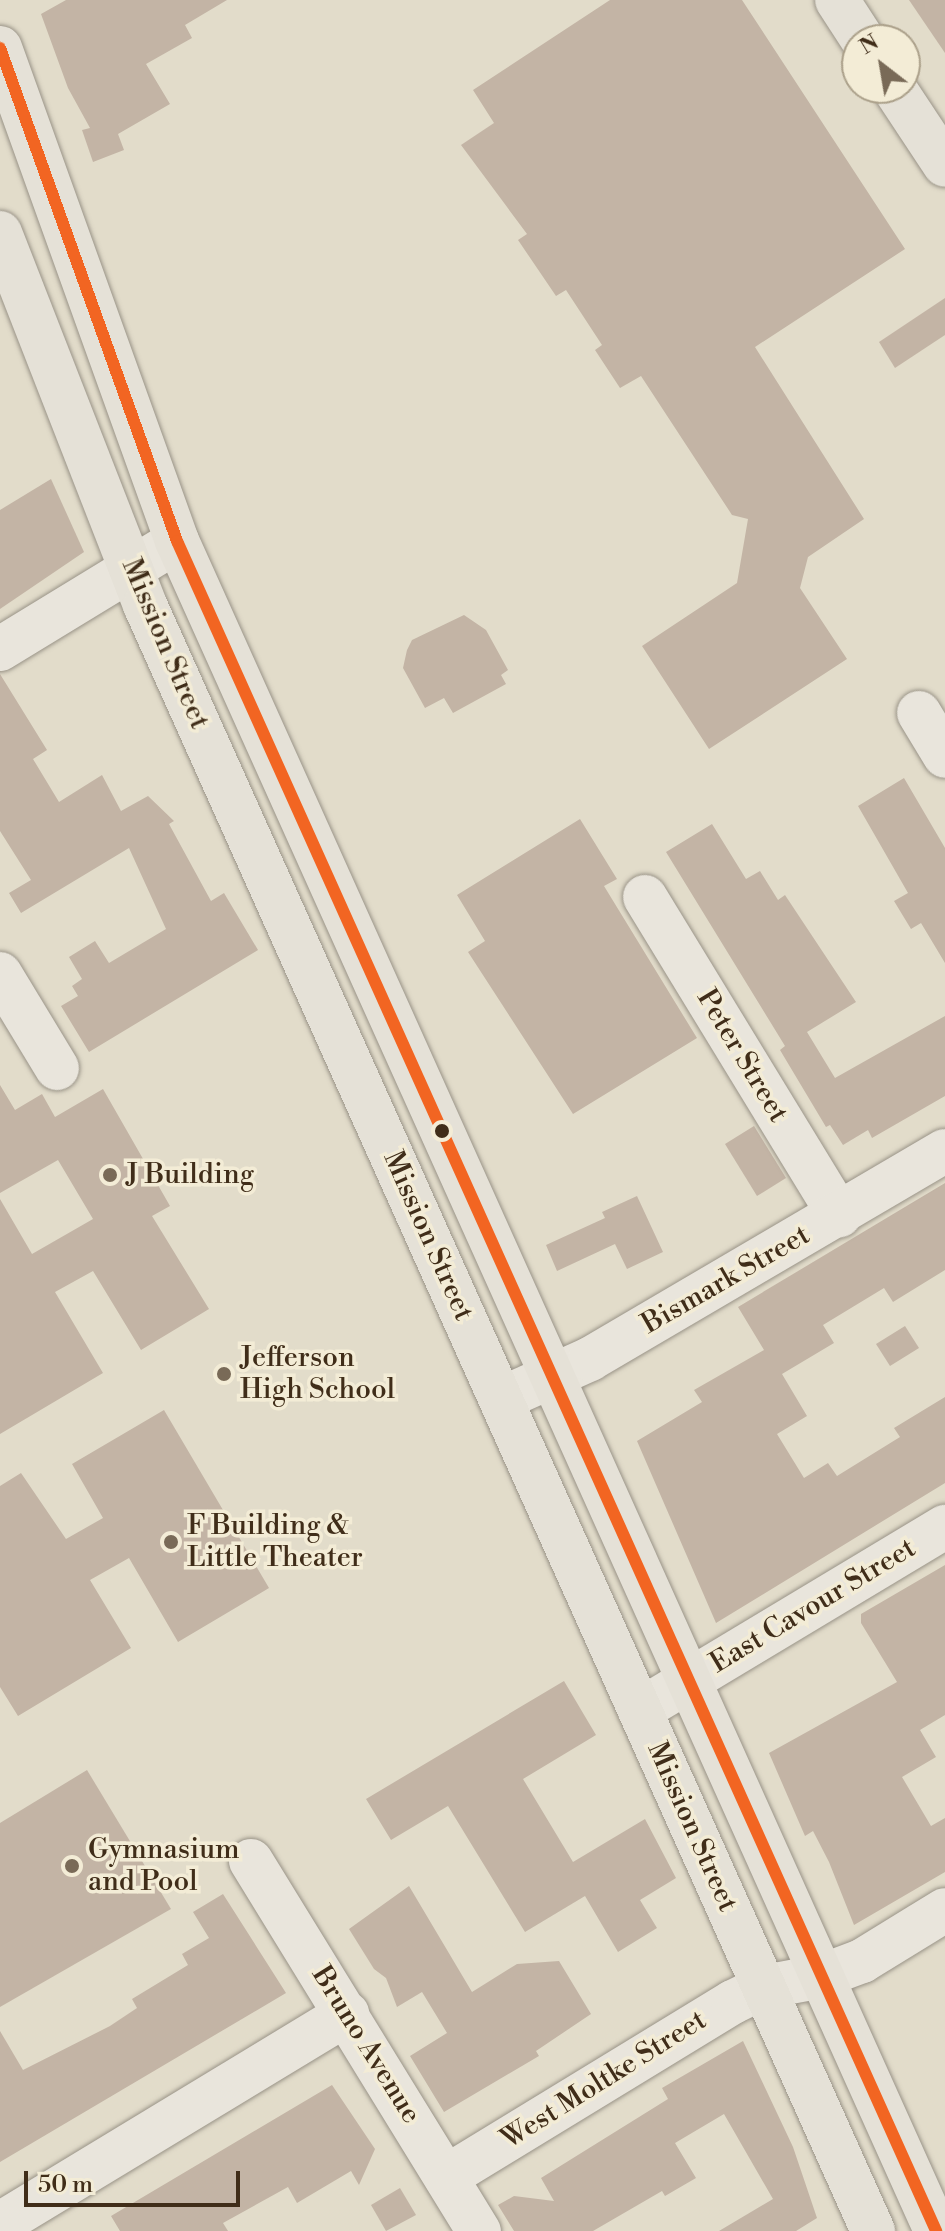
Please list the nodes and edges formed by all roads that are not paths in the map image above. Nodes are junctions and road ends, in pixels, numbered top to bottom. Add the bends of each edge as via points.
1 (837, 0) edge
2 (853, 24) edge
3 (0, 48) edge
4 (905, 104) edge
5 (945, 165) edge
6 (0, 233) edge
7 (177, 541) junction
8 (132, 567) junction
9 (0, 649) edge
10 (919, 713) dead end
11 (945, 756) edge
12 (645, 897) dead end
13 (0, 974) edge
14 (57, 1068) dead end
15 (945, 1151) edge
16 (839, 1215) junction
17 (553, 1375) junction
18 (501, 1399) junction
19 (945, 1527) edge
20 (690, 1681) junction
21 (640, 1710) junction
22 (251, 1861) dead end
23 (945, 1910) edge
24 (822, 1976) junction
25 (764, 1987) junction
26 (347, 2014) junction
27 (446, 2177) junction
28 (0, 2224) edge
29 (479, 2231) edge
30 (873, 2231) edge
31 (936, 2231) edge

1 - 2 main road
3 - 7 main road, Mission Street
4 - 5 main road
6 - 8 main road, Mission Street
7 - 8 street
7 - 17 main road, Mission Street
8 - 9 street
8 - 18 main road, Mission Street
10 - 11 street
12 - 16 street, Peter Street
13 - 14 street
15 - 16 street, Bismark Street
16 - 17 street, Bismark Street
17 - 18 street, Bismark Street
17 - 20 main road, Mission Street
18 - 21 main road, Mission Street
19 - 20 street, East Cavour Street
20 - 21 street, East Cavour Street
20 - 24 main road, Mission Street
21 - 25 main road, Mission Street
22 - 26 street, Bruno Avenue
23 - 24 street via 862,1961
24 - 25 street
24 - 31 main road, Mission Street
25 - 27 street, West Moltke Street
25 - 30 main road, Mission Street
26 - 27 street, Bruno Avenue
26 - 28 street
27 - 29 street, Bruno Avenue

